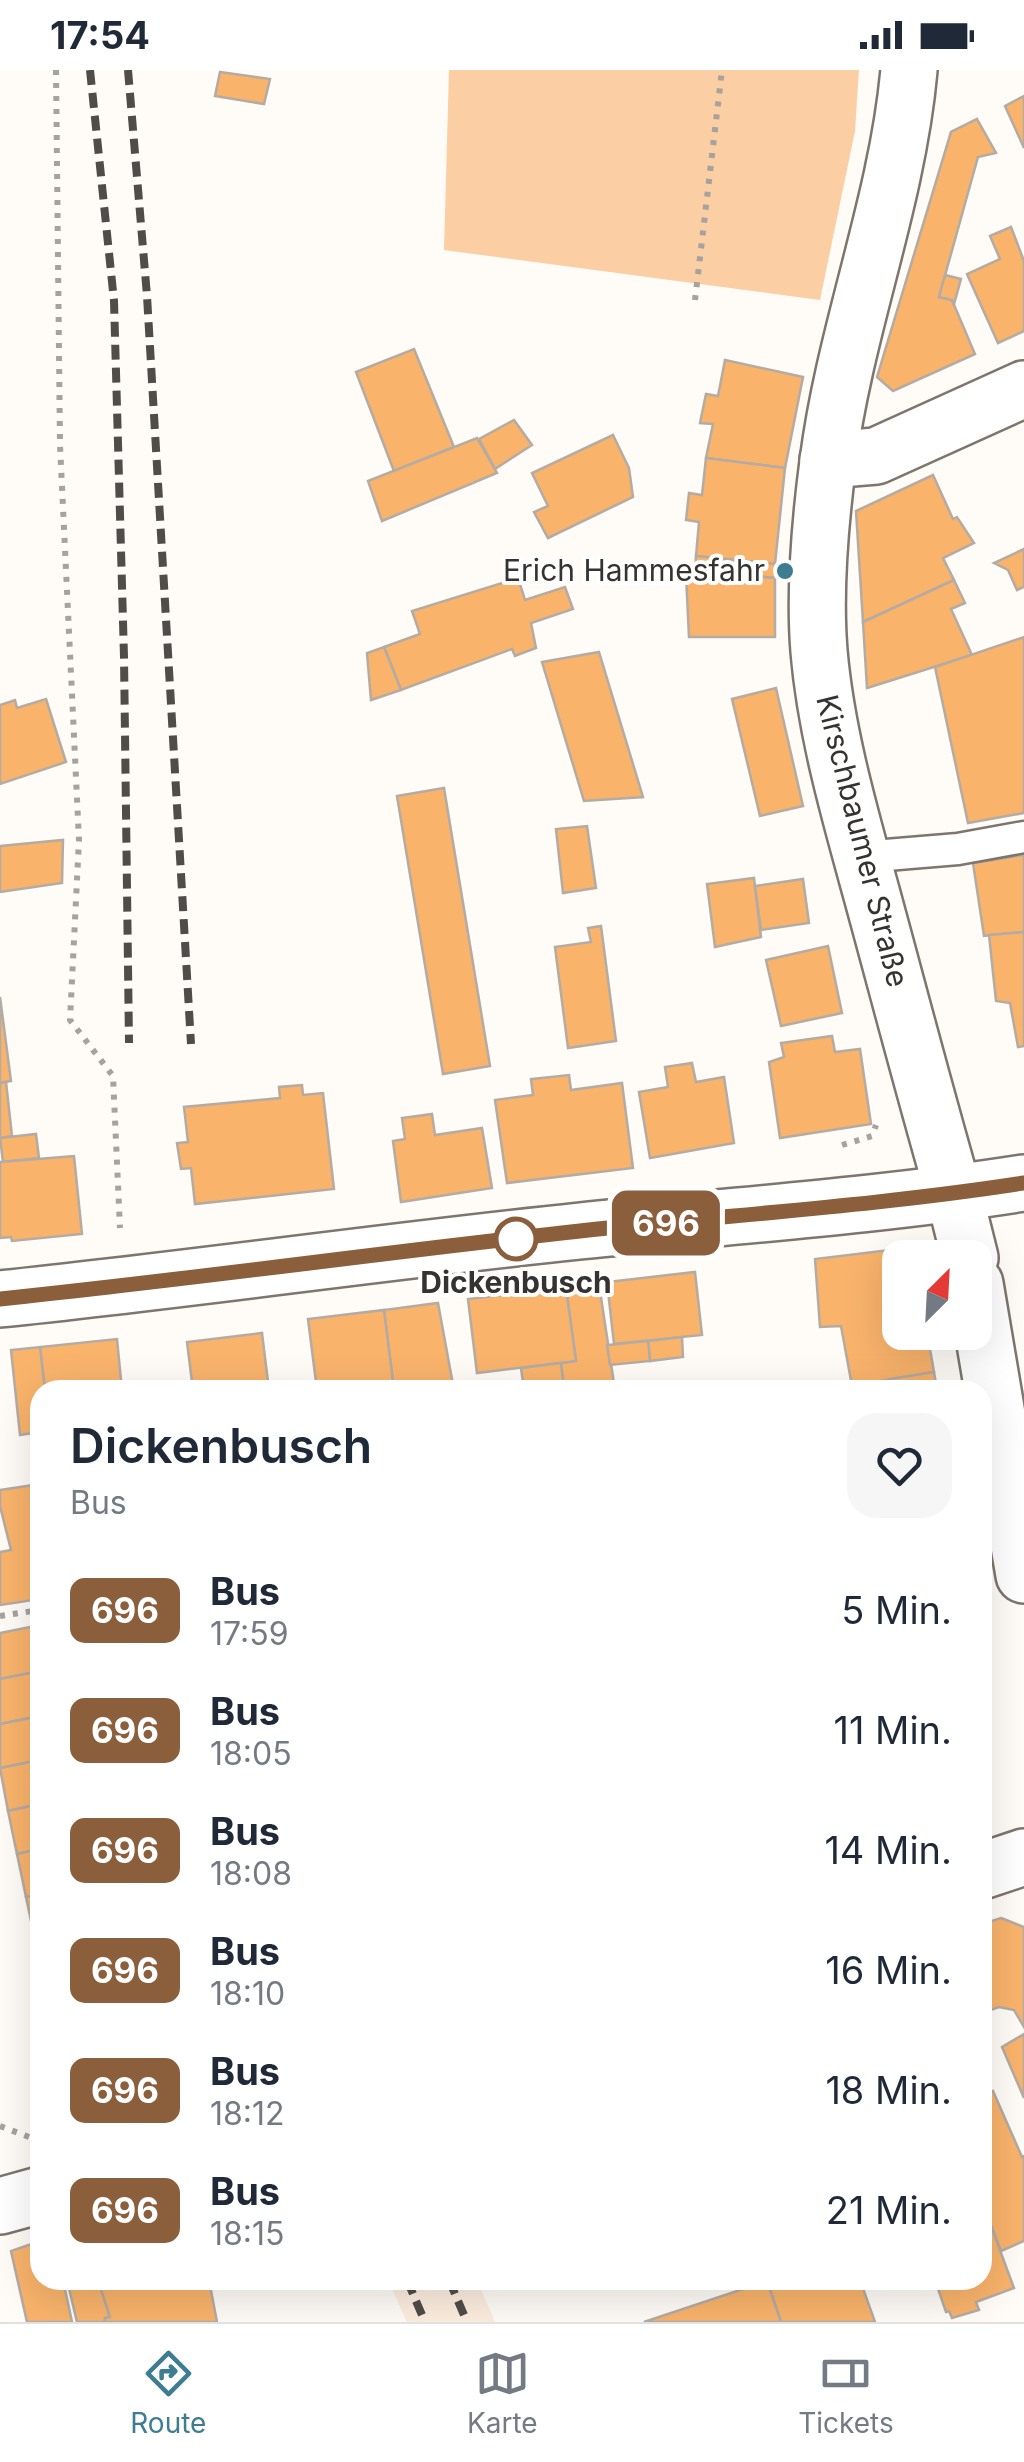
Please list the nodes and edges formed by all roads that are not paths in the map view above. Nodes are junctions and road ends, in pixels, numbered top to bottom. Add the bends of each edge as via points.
1 (909, 70) edge
2 (1024, 389) edge
3 (828, 460) junction
4 (1024, 837) edge
5 (862, 857) junction
6 (1024, 1183) edge
7 (954, 1194) junction
8 (966, 1240) edge
9 (0, 1299) edge
10 (986, 1350) edge
11 (991, 1380) edge
12 (992, 1385) edge
13 (1024, 1575) edge
14 (1024, 1857) edge
15 (992, 1868) edge
16 (30, 2198) edge
17 (0, 2206) edge

1 - 3 street, Kirschbaumer Straße via 904,125 852,330
2 - 3 street via 876,456
3 - 5 street, Kirschbaumer Straße via 819,648 827,715
4 - 5 lane
5 - 7 street, Kirschbaumer Straße
6 - 7 street
7 - 8 street, Kirschbaumer Straße
7 - 9 street
10 - 11 street
12 - 13 street
14 - 15 street
16 - 17 street

